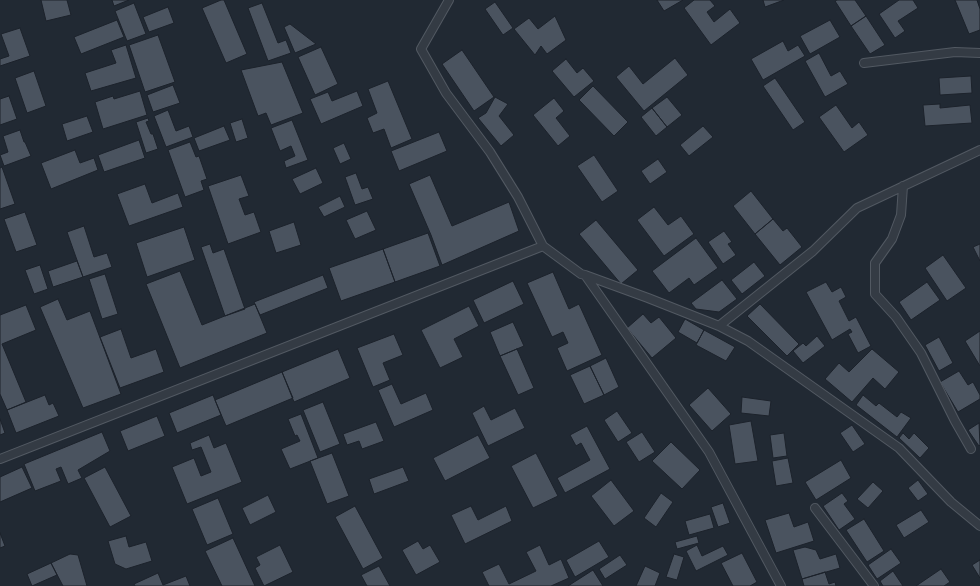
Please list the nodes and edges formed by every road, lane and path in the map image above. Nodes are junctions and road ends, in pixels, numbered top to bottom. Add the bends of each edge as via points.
1 (449, 0) edge
2 (980, 53) edge
3 (864, 62) dead end
4 (980, 150) edge
5 (903, 186) junction
6 (543, 246) junction
7 (585, 275) junction
8 (719, 326) junction
9 (971, 449) dead end
10 (0, 459) edge
11 (815, 508) dead end
12 (980, 526) edge
13 (780, 586) edge
14 (874, 586) edge

1 - 6 lane via 421,49 446,93 490,152 518,197
2 - 3 lane via 955,52
4 - 5 lane
5 - 8 lane via 857,208 813,251
5 - 9 lane via 901,215 892,239 875,263 875,294 896,317 921,353
6 - 7 lane
6 - 10 lane
7 - 8 lane
7 - 13 lane via 709,452
8 - 12 lane via 748,341 899,448 951,502
11 - 14 lane

